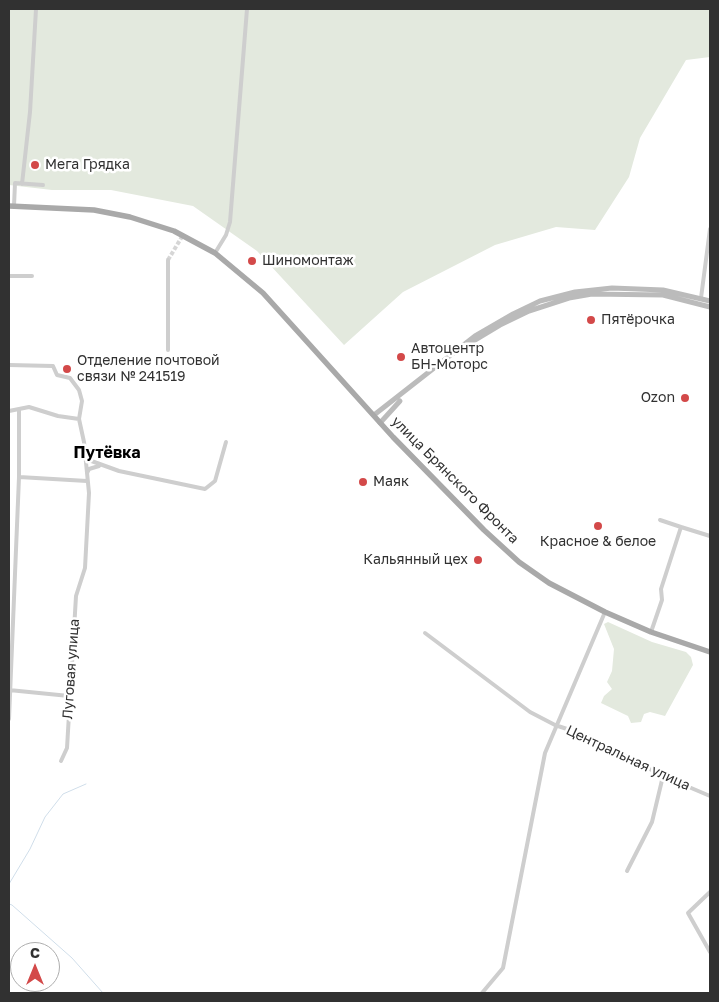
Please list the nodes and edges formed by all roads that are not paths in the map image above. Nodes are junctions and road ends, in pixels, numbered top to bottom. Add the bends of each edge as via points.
1 (36, 9) edge
2 (247, 9) edge
3 (22, 184) junction
4 (43, 185) dead end
5 (9, 188) edge
6 (15, 191) junction
7 (12, 206) edge
8 (710, 229) edge
9 (215, 253) junction
10 (168, 260) tunnel mouth
11 (9, 276) edge
12 (32, 276) dead end
13 (701, 298) junction
14 (710, 301) edge
15 (710, 307) edge
16 (168, 350) dead end
17 (9, 365) edge
18 (9, 411) edge
19 (18, 411) junction
20 (374, 415) junction
21 (78, 419) junction
22 (380, 422) junction
23 (226, 442) dead end
24 (86, 459) junction
25 (99, 466) junction
26 (87, 473) junction
27 (19, 477) junction
28 (87, 481) junction
29 (660, 520) dead end
30 (681, 527) junction
31 (710, 536) edge
32 (605, 612) junction
33 (651, 632) junction
34 (425, 633) dead end
35 (710, 652) edge
36 (9, 690) edge
37 (69, 696) junction
38 (9, 698) edge
39 (9, 719) edge
40 (555, 725) junction
41 (61, 761) dead end
42 (663, 776) junction
43 (710, 796) edge
44 (626, 871) dead end
45 (710, 892) edge
46 (710, 952) edge
47 (482, 993) edge

1 - 3 street
2 - 9 street via 230,222
3 - 4 street
3 - 6 street via 15,183
5 - 6 street
6 - 7 street
7 - 9 main road, улица Брянского Фронта via 94,210 130,217 174,231
8 - 13 street
9 - 20 main road, улица Брянского Фронта via 282,312
10 - 16 street
11 - 12 street
13 - 14 main road
13 - 20 main road via 663,290 612,288 575,292 540,302 474,336
15 - 22 main road via 672,297 636,293 592,294 549,304 478,338 394,406
17 - 21 street, Луговая улица via 49,365 57,375 70,378 81,396
18 - 19 street
19 - 21 street via 29,407
19 - 27 street
20 - 22 main road, улица Брянского Фронта
21 - 24 street, Луговая улица
22 - 32 main road, улица Брянского Фронта via 514,557 549,583
23 - 25 street via 215,481 205,488
24 - 25 street
24 - 26 street, Луговая улица
25 - 26 street
26 - 28 street, Луговая улица
27 - 28 street
27 - 36 street
28 - 37 street, Луговая улица via 84,577 76,596
29 - 30 street
30 - 31 street
30 - 33 street
32 - 33 main road, улица Брянского Фронта
32 - 40 street
33 - 35 main road, улица Брянского Фронта
34 - 40 street, Центральная улица via 530,712
36 - 37 street
36 - 38 street
37 - 41 street, Луговая улица via 67,748
38 - 39 street
40 - 42 street, Центральная улица via 588,736
40 - 47 street via 545,753 503,968
42 - 43 street, Центральная улица
42 - 44 street via 652,822
45 - 46 street via 688,913

